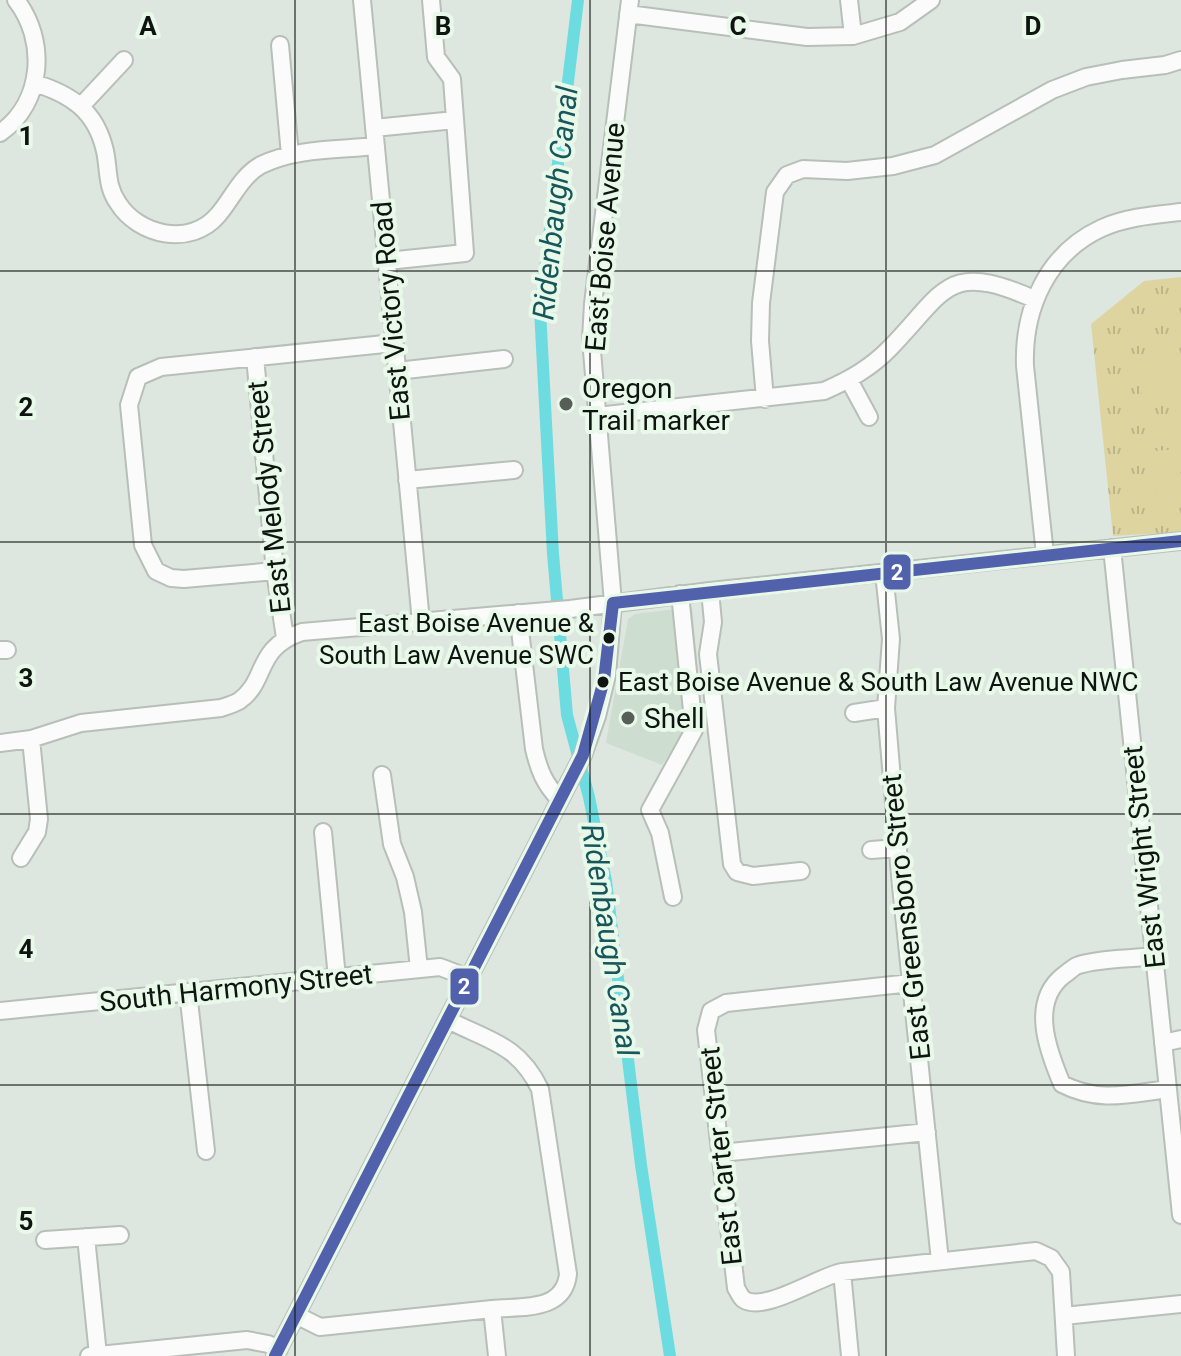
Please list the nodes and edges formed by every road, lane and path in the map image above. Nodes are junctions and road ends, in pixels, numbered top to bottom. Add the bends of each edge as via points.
1 (16, 0) edge
2 (362, 0) edge
3 (431, 0) edge
4 (849, 0) edge
5 (931, 0) edge
6 (629, 7) edge
7 (853, 36) junction
8 (280, 45) dead end
9 (124, 60) dead end
10 (1181, 60) edge
11 (34, 83) junction
12 (82, 105) junction
13 (455, 120) junction
14 (374, 128) junction
15 (0, 133) edge
16 (376, 146) junction
17 (290, 155) junction
18 (1181, 212) edge
19 (387, 261) junction
20 (1034, 299) junction
21 (394, 343) junction
22 (255, 357) junction
23 (504, 359) dead end
24 (397, 371) junction
25 (849, 380) junction
26 (765, 399) junction
27 (597, 416) junction
28 (869, 417) dead end
29 (514, 470) dead end
30 (407, 480) junction
31 (1181, 541) edge
32 (1112, 548) junction
33 (1045, 555) junction
34 (275, 571) junction
35 (884, 573) junction
36 (710, 591) junction
37 (680, 594) junction
38 (613, 603) junction
39 (518, 613) junction
40 (421, 622) junction
41 (285, 638) junction
42 (886, 708) junction
43 (854, 713) dead end
44 (31, 739) junction
45 (0, 743) edge
46 (382, 775) dead end
47 (559, 799) junction
48 (323, 832) dead end
49 (898, 848) junction
50 (871, 850) dead end
51 (21, 858) dead end
52 (801, 871) dead end
53 (673, 897) dead end
54 (1154, 956) junction
55 (419, 969) junction
56 (337, 978) junction
57 (469, 978) junction
58 (911, 983) junction
59 (188, 992) junction
60 (0, 1011) edge
61 (448, 1020) junction
62 (1181, 1039) edge
63 (1163, 1043) junction
64 (1168, 1089) junction
65 (927, 1132) junction
66 (206, 1151) dead end
67 (721, 1153) junction
68 (1181, 1215) edge
69 (120, 1235) dead end
70 (86, 1237) junction
71 (45, 1240) dead end
72 (940, 1261) junction
73 (842, 1272) junction
74 (1181, 1304) edge
75 (492, 1309) junction
76 (296, 1315) junction
77 (1064, 1316) junction
78 (277, 1352) edge
79 (98, 1355) edge
80 (89, 1356) edge
81 (497, 1356) edge
82 (850, 1356) edge
83 (1066, 1356) edge

1 - 11 street via 36,39
2 - 14 street, East Victory Road
3 - 13 street via 436,57 452,79
4 - 7 street
5 - 7 street via 900,22
6 - 7 street via 807,37
6 - 27 street, East Boise Avenue via 593,304
8 - 17 street
9 - 12 street
10 - 26 street via 1086,77 1052,90 935,155 893,166 803,169 787,175 775,192 761,303
11 - 12 street
11 - 15 street via 28,101
12 - 17 street via 105,151 115,200 130,220 149,230 168,234 202,227 260,166
13 - 14 street
13 - 19 street via 465,253
14 - 16 street, East Victory Road
16 - 17 street
16 - 19 street, East Victory Road
18 - 20 street via 1140,216 1102,228 1073,245 1050,269
19 - 21 street, East Victory Road
20 - 25 street via 985,281 954,285 929,303 871,366
20 - 33 street via 1024,342 1025,366
21 - 22 street
21 - 24 street, East Victory Road
22 - 34 street, East Melody Street
22 - 34 street via 161,367 138,377 129,405 143,545 156,571 184,579
23 - 24 street
24 - 30 street, East Victory Road
25 - 26 street via 824,391
25 - 28 street
26 - 27 street
27 - 38 street, East Boise Avenue
29 - 30 street
30 - 40 street, East Victory Road
31 - 32 street
32 - 33 street
32 - 54 street, East Wright Street
33 - 35 street
34 - 41 street, East Melody Street
35 - 36 street
35 - 42 street, East Greensboro Street via 891,639
36 - 37 street
36 - 52 street via 708,654 732,864 737,872 753,876
37 - 38 street
37 - 53 street via 694,730 650,810
38 - 39 street
38 - 47 street, East Boise Avenue via 607,675 597,716
39 - 40 street
39 - 47 street via 537,760 546,786
40 - 41 street
41 - 44 street via 267,654 241,700 221,708 81,723
42 - 43 street
42 - 49 street, East Greensboro Street
44 - 45 street
44 - 51 street via 39,819
46 - 55 street via 392,844 413,912
47 - 57 street, East Boise Avenue
48 - 56 street
49 - 50 street
49 - 58 street, East Greensboro Street
54 - 63 street, East Wright Street
54 - 64 street via 1078,965 1053,984 1046,998 1046,1034 1062,1084 1081,1094 1102,1097
55 - 56 street, South Harmony Street
55 - 57 street, South Harmony Street via 440,967
56 - 59 street, South Harmony Street
57 - 61 street, East Boise Avenue
58 - 65 street, East Greensboro Street
58 - 67 street, East Carter Street via 726,1003 711,1011 706,1030
59 - 60 street, South Harmony Street
59 - 66 street
61 - 75 street via 512,1050 540,1089 567,1284 547,1303
61 - 76 street, East Boise Avenue
62 - 63 street
63 - 64 street, East Wright Street
64 - 68 street, East Wright Street
65 - 67 street
65 - 72 street, East Greensboro Street
67 - 73 street, East Carter Street via 736,1288 743,1298 754,1303 772,1300
69 - 70 street
70 - 71 street
70 - 79 street
72 - 73 street
72 - 77 street via 1036,1251 1051,1258 1061,1272
73 - 82 street
74 - 77 street
75 - 76 street via 320,1327
75 - 81 street
76 - 78 street, East Boise Avenue
77 - 83 street
78 - 79 street via 268,1344 247,1340
79 - 80 street

